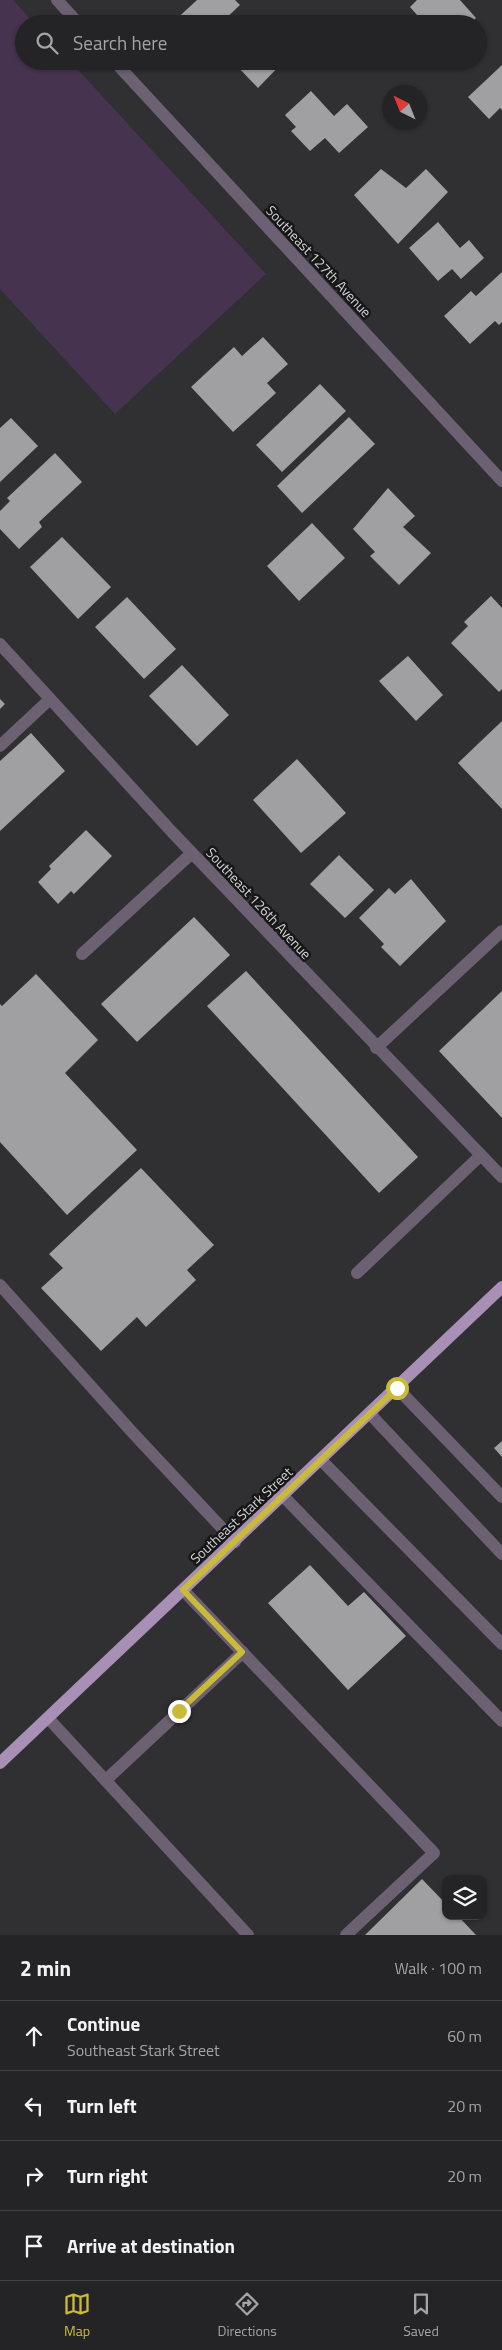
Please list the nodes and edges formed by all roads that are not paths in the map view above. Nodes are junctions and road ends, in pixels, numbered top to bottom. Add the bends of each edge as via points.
1 (57, 0) edge
2 (71, 15) edge
3 (122, 70) edge
4 (502, 481) edge
5 (0, 644) edge
6 (50, 699) junction
7 (0, 746) edge
8 (192, 854) junction
9 (502, 931) edge
10 (82, 954) dead end
11 (376, 1048) junction
12 (481, 1155) junction
13 (502, 1177) edge
14 (357, 1273) dead end
15 (0, 1285) edge
16 (502, 1288) edge
17 (397, 1388) junction
18 (370, 1414) junction
19 (321, 1460) junction
20 (283, 1496) junction
21 (502, 1497) edge
22 (235, 1542) junction
23 (502, 1554) edge
24 (183, 1590) junction
25 (502, 1644) edge
26 (242, 1652) junction
27 (48, 1718) junction
28 (502, 1721) edge
29 (0, 1763) edge
30 (106, 1780) junction
31 (248, 1935) edge
32 (346, 1935) edge

1 - 2 street
3 - 4 street, Southeast 127th Avenue
5 - 6 street, Southeast 126th Avenue
6 - 7 street
6 - 8 street, Southeast 126th Avenue
8 - 10 street
8 - 11 street, Southeast 126th Avenue
9 - 11 street
11 - 12 street, Southeast 126th Avenue
12 - 13 street, Southeast 126th Avenue
12 - 14 street
15 - 22 street
16 - 17 main road, Southeast Stark Street
17 - 18 main road, Southeast Stark Street
17 - 21 street
18 - 19 main road, Southeast Stark Street
18 - 23 street
19 - 20 main road, Southeast Stark Street
19 - 25 street
20 - 22 main road, Southeast Stark Street
20 - 28 street
22 - 24 main road, Southeast Stark Street
24 - 26 street
24 - 27 main road, Southeast Stark Street
26 - 30 street
26 - 32 street via 434,1853
27 - 29 main road, Southeast Stark Street
27 - 30 street
30 - 31 street

